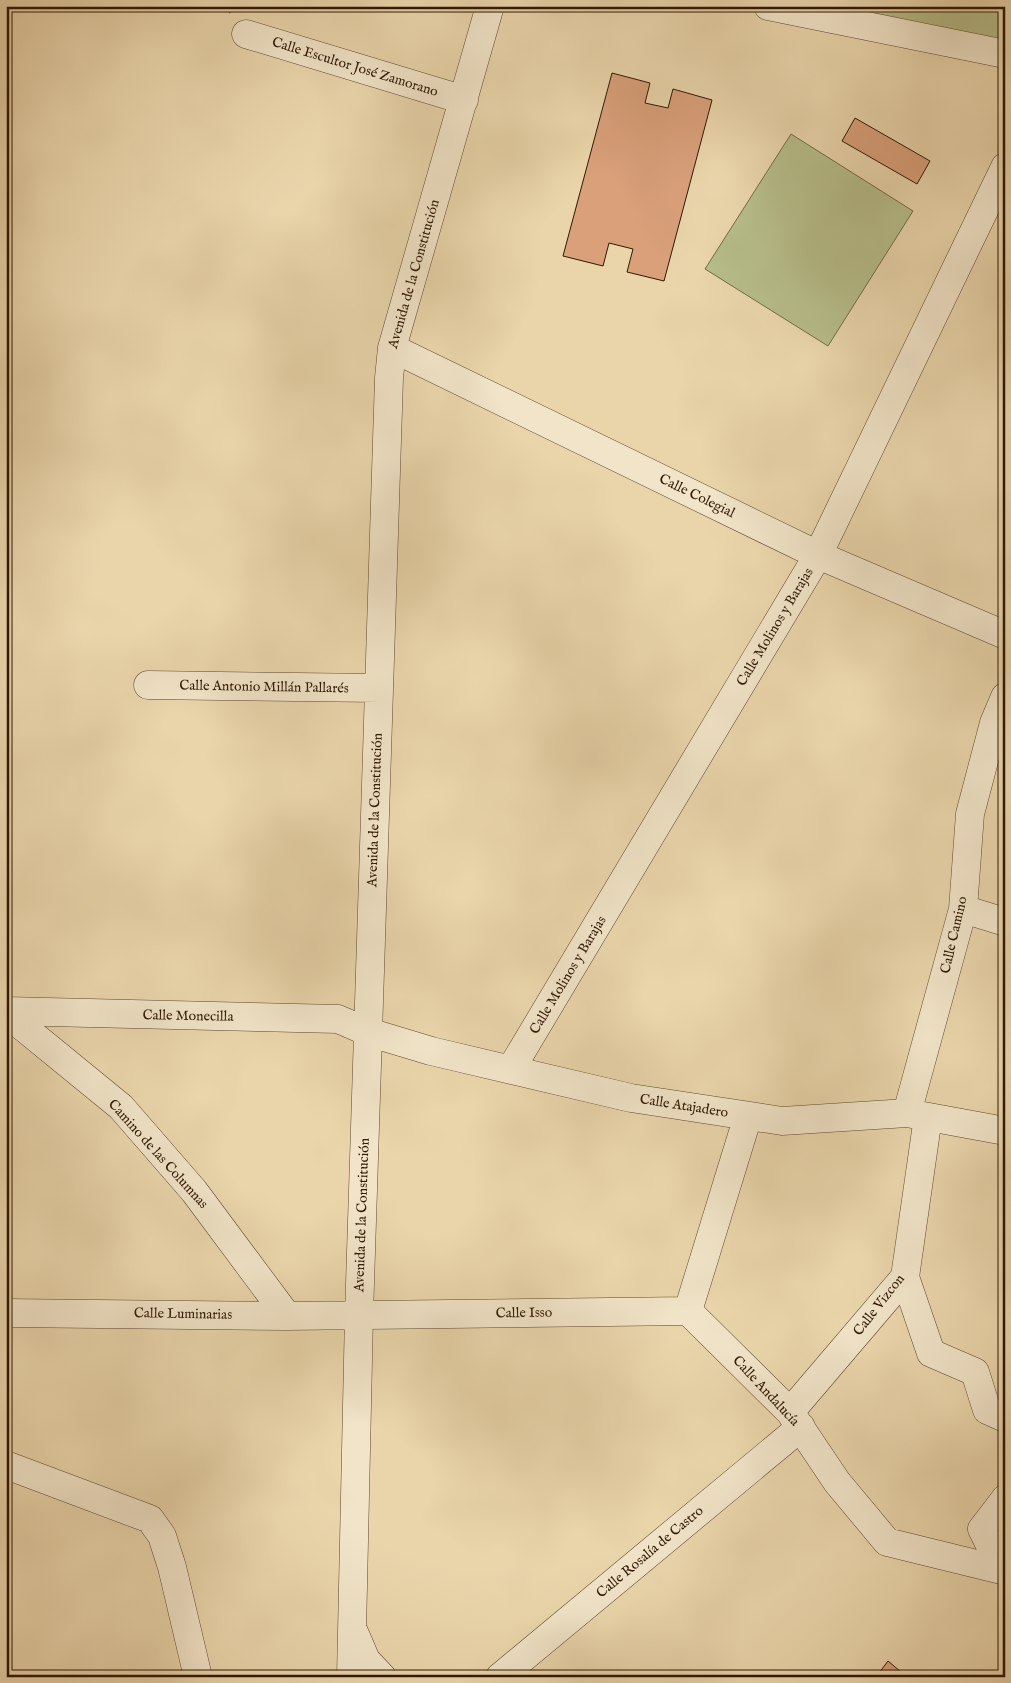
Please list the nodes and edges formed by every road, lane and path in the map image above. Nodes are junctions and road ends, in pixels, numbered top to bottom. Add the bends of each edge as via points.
1 (490, 6) edge
2 (768, 6) edge
3 (846, 14) edge
4 (246, 34) dead end
5 (1005, 54) edge
6 (464, 100) junction
7 (1005, 167) edge
8 (392, 348) junction
9 (818, 554) junction
10 (1005, 635) edge
11 (148, 685) dead end
12 (379, 688) junction
13 (1005, 697) edge
14 (962, 910) junction
15 (1005, 922) edge
16 (6, 1012) edge
17 (368, 1032) junction
18 (511, 1069) junction
19 (918, 1115) junction
20 (748, 1116) junction
21 (1005, 1131) edge
22 (904, 1277) junction
23 (688, 1311) junction
24 (6, 1313) edge
25 (359, 1315) junction
26 (287, 1316) junction
27 (1005, 1418) edge
28 (796, 1419) junction
29 (6, 1465) edge
30 (1005, 1499) edge
31 (1005, 1553) edge
32 (1005, 1572) edge
33 (352, 1628) junction
34 (198, 1677) edge
35 (352, 1677) edge
36 (382, 1677) edge
37 (500, 1677) edge

1 - 6 street, Avenida de la Constitución
2 - 3 street
3 - 5 street
4 - 6 street, Calle Escultor José Zamorano
6 - 8 street, Avenida de la Constitución
7 - 9 street, Calle Molinos y Barajas
8 - 9 street, Calle Colegial
8 - 12 street, Avenida de la Constitución
9 - 10 street, Calle Colegial
9 - 18 street, Calle Molinos y Barajas
11 - 12 street, Calle Antonio Millán Pallarés
12 - 17 street, Avenida de la Constitución
13 - 14 street, Calle Camino via 994,723 970,814
14 - 15 street
14 - 19 street, Calle Camino
16 - 17 street, Calle Monecilla via 338,1019
16 - 26 street, Camino de las Columnas via 121,1107 194,1192
17 - 18 street, Calle Atajadero via 431,1051
17 - 25 street, Avenida de la Constitución
18 - 20 street, Calle Atajadero via 630,1098
19 - 20 street, Calle Atajadero via 782,1121
19 - 21 street, Calle Atajadero
19 - 22 street, Calle Vizcon
20 - 23 street
22 - 27 street via 932,1353 975,1372 987,1410
22 - 28 street, Calle Vizcon
23 - 25 street, Calle Isso
23 - 28 street, Calle Andalucía
24 - 26 street, Calle Luminarias
25 - 26 street, Calle Luminarias
25 - 33 street, Avenida de la Constitución
28 - 32 street, Calle Andalucía via 837,1482 887,1542
28 - 37 street, Calle Rosalía de Castro
29 - 34 street via 150,1519 162,1536 172,1567
30 - 31 street via 982,1529 990,1543
33 - 35 street, Avenida de la Constitución
33 - 36 street, Avenida de la Constitución via 366,1660

